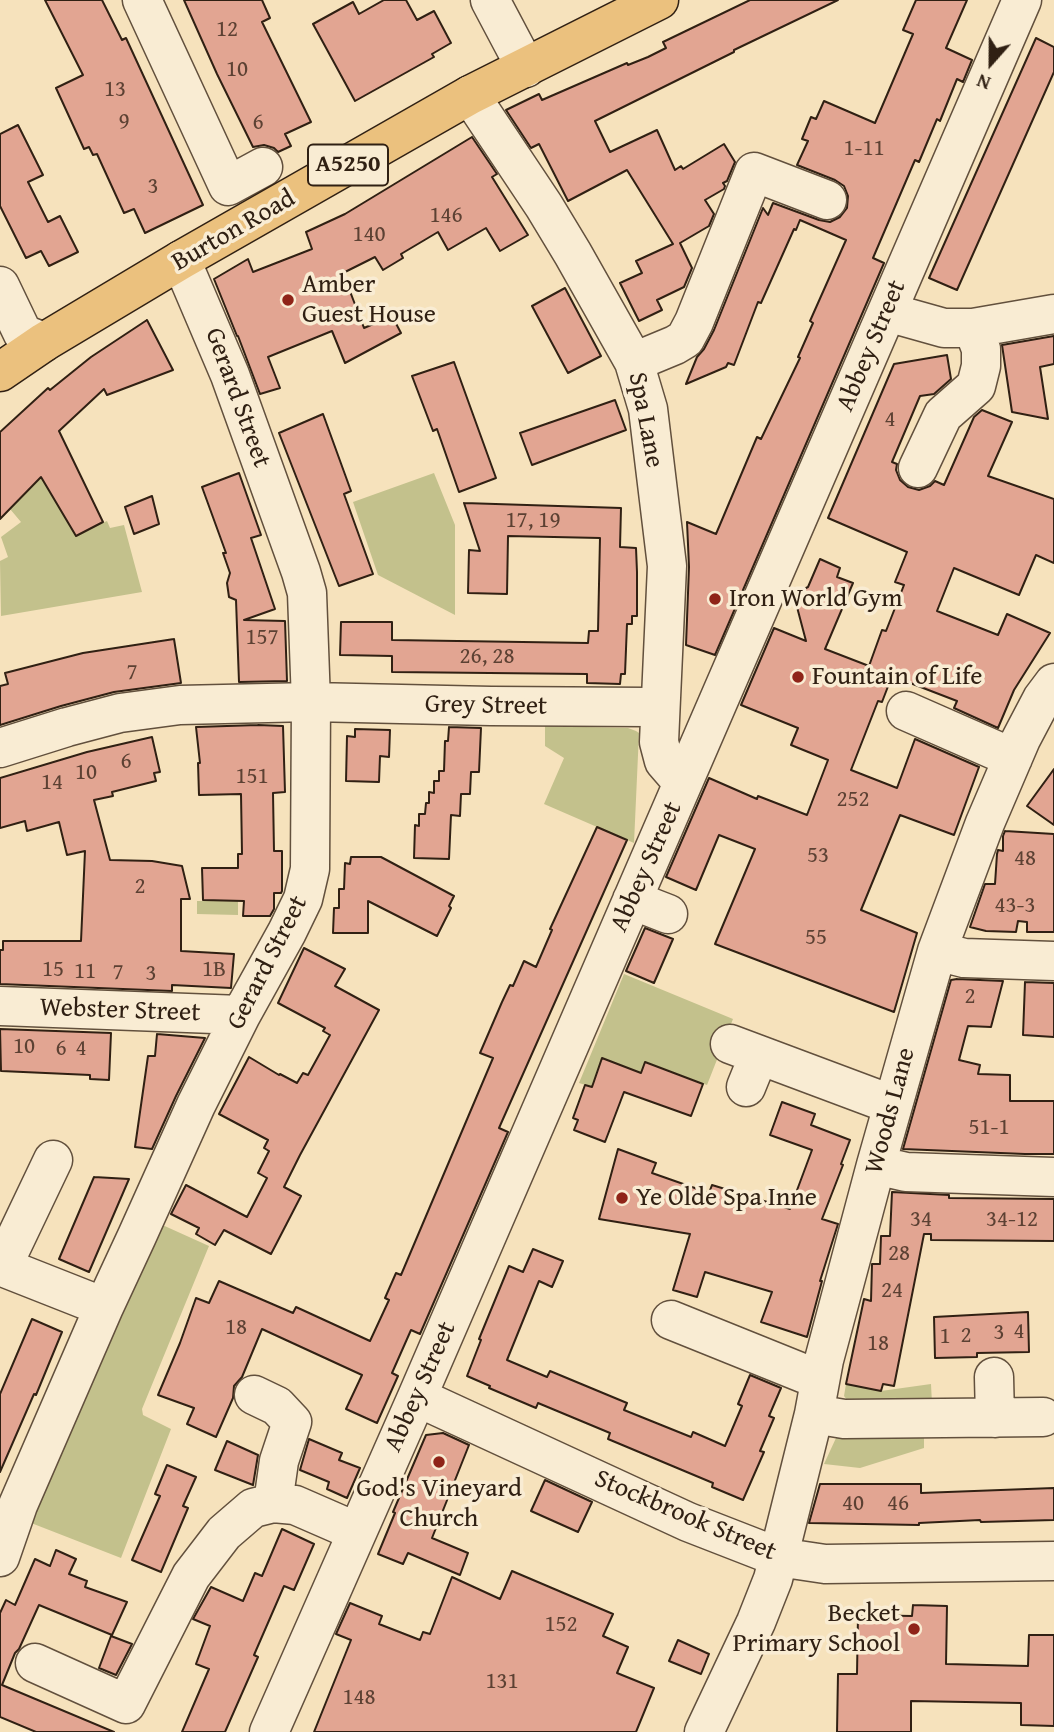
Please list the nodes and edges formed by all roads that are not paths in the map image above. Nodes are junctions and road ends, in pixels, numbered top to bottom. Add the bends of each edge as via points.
1 (142, 0) edge
2 (490, 0) edge
3 (1023, 0) edge
4 (653, 1) edge
5 (526, 68) junction
6 (470, 95) junction
7 (263, 167) dead end
8 (827, 200) dead end
9 (181, 260) junction
10 (0, 286) edge
11 (887, 312) junction
12 (1054, 314) edge
13 (972, 328) junction
14 (44, 342) junction
15 (634, 362) junction
16 (0, 372) edge
17 (918, 468) dead end
18 (1054, 682) edge
19 (311, 702) junction
20 (660, 705) junction
21 (906, 711) dead end
22 (1029, 747) edge
23 (0, 748) edge
24 (683, 783) junction
25 (632, 900) junction
26 (668, 915) dead end
27 (937, 951) junction
28 (1054, 961) edge
29 (0, 1006) edge
30 (241, 1015) junction
31 (745, 1062) dead end
32 (893, 1105) junction
33 (53, 1160) dead end
34 (876, 1165) junction
35 (1054, 1177) edge
36 (1, 1266) edge
37 (104, 1307) junction
38 (670, 1320) dead end
39 (994, 1377) dead end
40 (254, 1395) dead end
41 (417, 1397) junction
42 (817, 1397) junction
43 (1043, 1417) dead end
44 (995, 1418) junction
45 (9, 1502) edge
46 (273, 1503) junction
47 (357, 1532) junction
48 (0, 1557) edge
49 (778, 1557) junction
50 (1054, 1561) edge
51 (35, 1663) dead end
52 (269, 1732) edge
53 (704, 1732) edge

1 - 7 street via 228,186
2 - 5 street
3 - 11 street, Abbey Street
4 - 5 main road, Burton Road / A5250
5 - 6 main road, Burton Road / A5250
6 - 9 main road, Burton Road / A5250
6 - 15 street, Spa Lane via 568,244
8 - 15 street via 754,172 685,339
9 - 14 main road, Burton Road / A5250
9 - 19 street, Gerard Street via 230,375 301,572 307,593
10 - 14 street via 23,334
11 - 13 street via 944,328
11 - 24 street, Abbey Street
12 - 13 street
13 - 17 street via 981,349 976,386 943,415
14 - 16 main road, Burton Road / A5250
15 - 20 street, Spa Lane via 648,409 667,566
18 - 22 street, Woods Lane via 1042,699
19 - 20 street, Grey Street
19 - 23 street, Grey Street via 180,705 120,713
19 - 30 street, Gerard Street via 308,883
20 - 24 street, Spa Lane via 659,742 664,761
21 - 22 street
22 - 27 street, Woods Lane via 985,823
24 - 25 street, Abbey Street
25 - 26 street
25 - 41 street, Abbey Street
27 - 28 street via 964,958
27 - 32 street, Woods Lane
29 - 30 street, Webster Street
30 - 37 street, Gerard Street
31 - 32 street
32 - 34 street, Woods Lane
33 - 36 street
34 - 35 street via 906,1172
34 - 42 street, Woods Lane
36 - 37 street
37 - 45 street, Gerard Street
38 - 42 street
39 - 44 street
40 - 46 street via 277,1406 292,1422 279,1461
41 - 47 street, Abbey Street
41 - 49 street, Stockbrook Street via 688,1522
42 - 44 street via 845,1419
42 - 49 street, Woods Lane
43 - 44 street
45 - 48 street, Gerard Street
46 - 47 street via 295,1505
46 - 51 street via 253,1508 224,1533 191,1576 126,1704
47 - 52 street, Abbey Street
49 - 50 street, Stockbrook Street via 825,1564
49 - 53 street, Woods Lane via 756,1622

